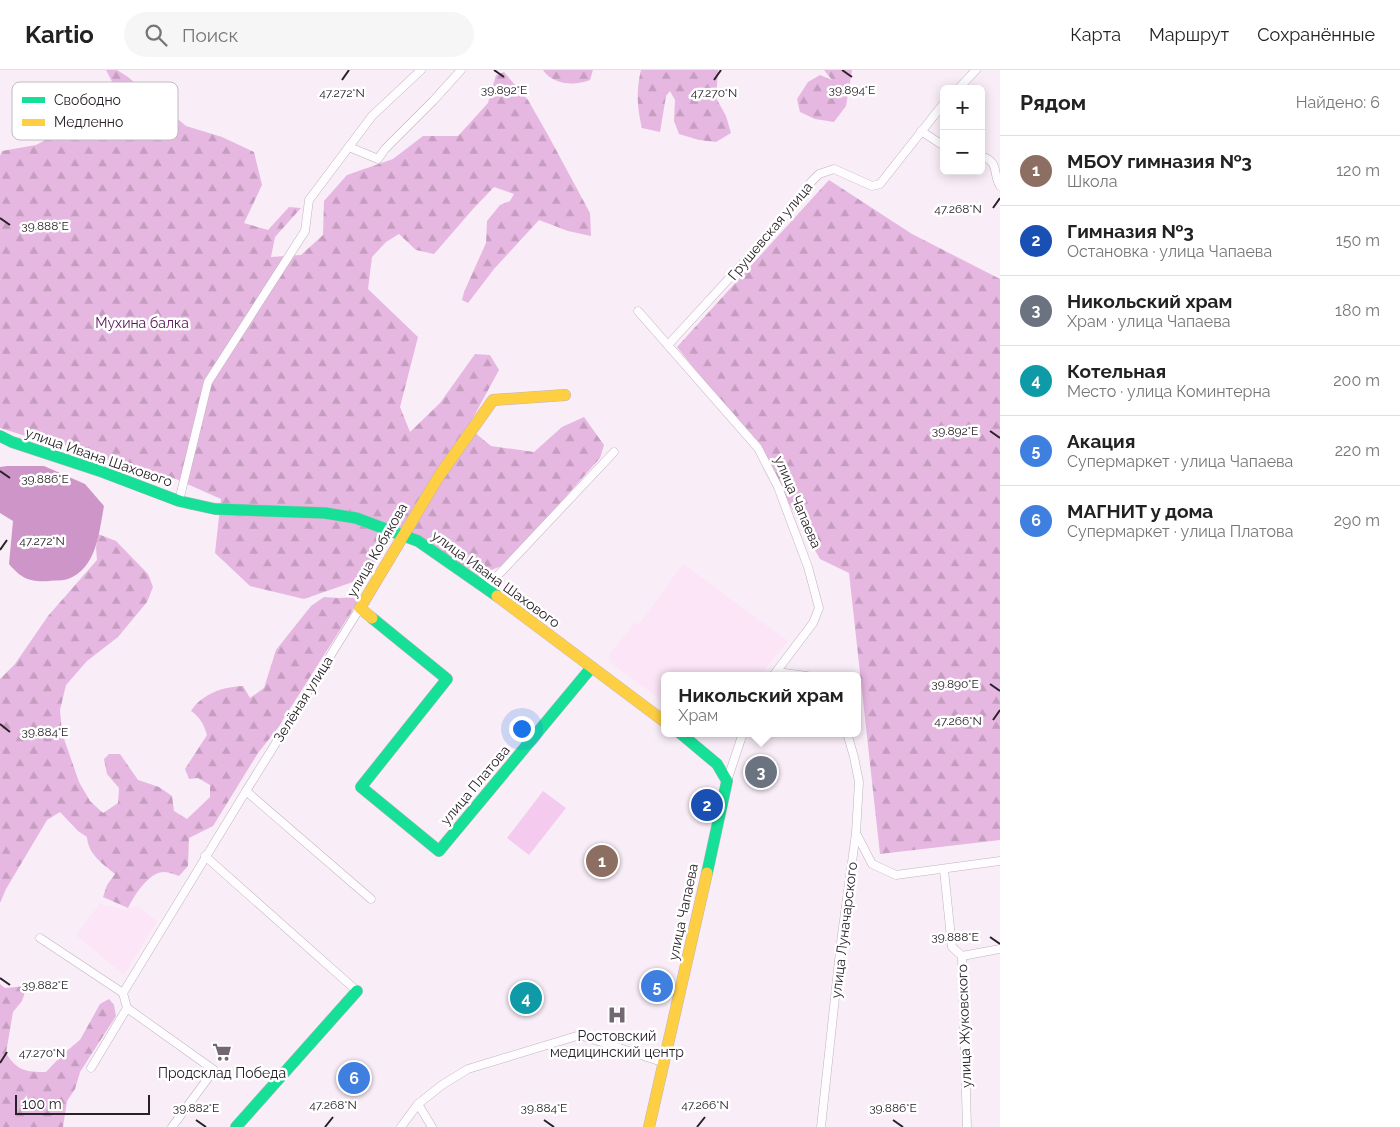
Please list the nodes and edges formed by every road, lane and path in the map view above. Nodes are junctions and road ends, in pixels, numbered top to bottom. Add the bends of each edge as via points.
1 (421, 70) edge
2 (461, 70) edge
3 (976, 70) edge
4 (962, 85) edge
5 (940, 108) edge
6 (921, 131) junction
7 (940, 143) edge
8 (349, 147) junction
9 (985, 157) edge
10 (1000, 186) edge
11 (638, 311) dead end
12 (668, 345) junction
13 (565, 395) dead end
14 (0, 436) edge
15 (614, 452) dead end
16 (179, 501) junction
17 (402, 534) junction
18 (486, 588) junction
19 (360, 608) junction
20 (591, 668) junction
21 (776, 672) edge
22 (661, 719) edge
23 (685, 737) edge
24 (742, 737) edge
25 (848, 737) edge
26 (727, 781) junction
27 (246, 790) junction
28 (856, 832) junction
29 (439, 852) joint
30 (205, 856) junction
31 (1000, 861) edge
32 (944, 870) junction
33 (371, 899) dead end
34 (40, 938) dead end
35 (1000, 950) edge
36 (962, 956) junction
37 (357, 991) joint
38 (123, 993) junction
39 (127, 1008) junction
40 (665, 1063) junction
41 (91, 1068) dead end
42 (418, 1104) junction
43 (172, 1127) edge
44 (236, 1127) edge
45 (402, 1127) edge
46 (432, 1127) edge
47 (649, 1127) edge
48 (821, 1127) edge
49 (967, 1127) edge

1 - 8 street via 372,116
2 - 8 street via 378,159
3 - 4 street
5 - 6 street, Грушевская улица
6 - 7 street
6 - 12 street, Грушевская улица via 880,184 872,186 834,169 819,174 749,258
8 - 16 street via 309,200 305,231 208,382
9 - 10 street via 991,159 995,166
11 - 12 street, улица Чапаева
12 - 21 street, улица Чапаева via 758,448 778,487 808,567 819,608 813,623
13 - 17 main road, улица Кобякова via 492,400
14 - 16 main road, улица Ивана Шахового
15 - 18 street
16 - 17 main road, улица Ивана Шахового via 215,509 325,513 356,518
17 - 18 main road, улица Ивана Шахового via 436,552
17 - 19 main road, улица Кобякова
18 - 20 main road, улица Ивана Шахового
19 - 27 street, Зелёная улица
19 - 29 main road, улица Кобякова via 447,679 360,787
20 - 22 main road, улица Ивана Шахового
20 - 29 main road, улица Платова
23 - 26 main road via 717,764
24 - 26 street, улица Чапаева
25 - 28 street, улица Луначарского via 859,782
26 - 40 main road, улица Чапаева
27 - 30 street, Зелёная улица
27 - 33 street
28 - 32 street via 872,864 896,875
28 - 48 street, улица Луначарского
30 - 37 street
30 - 38 street, Зелёная улица
31 - 32 street
32 - 36 street, улица Жуковского via 952,947
34 - 38 street
35 - 36 street
36 - 49 street, улица Жуковского
37 - 44 main road
38 - 39 street
39 - 41 street
39 - 43 street via 214,1070
40 - 42 street via 580,1035 468,1068
40 - 47 main road, улица Чапаева
42 - 45 street
42 - 46 street

